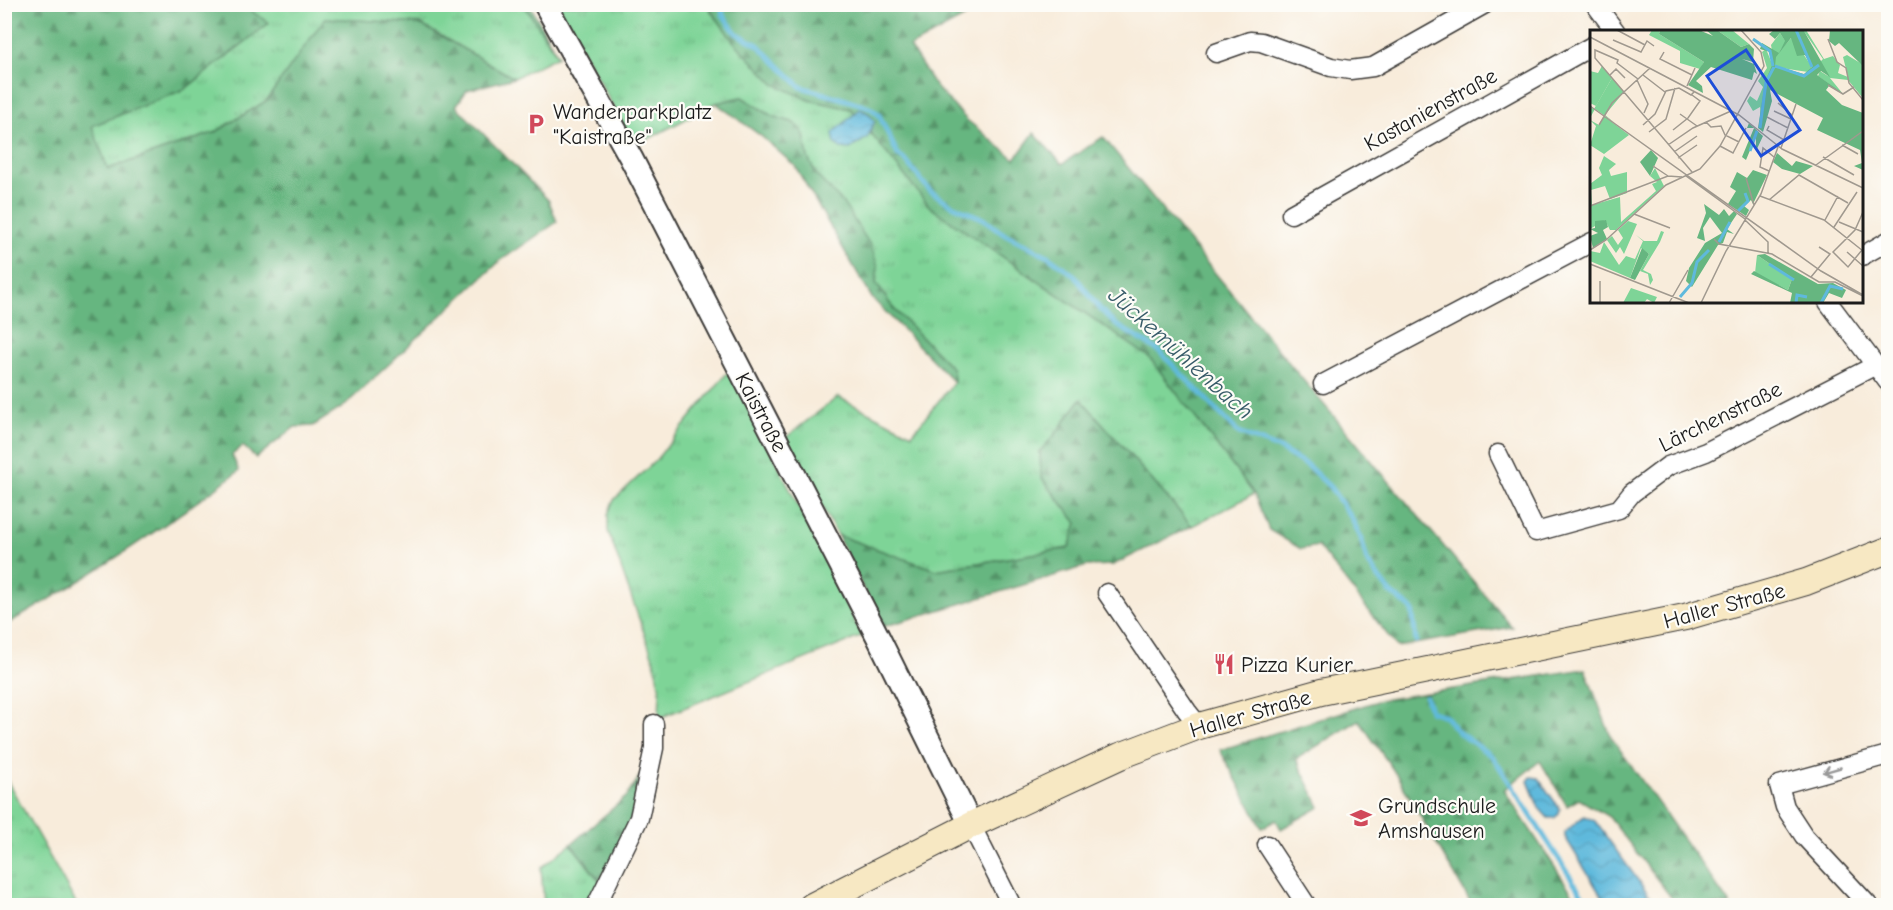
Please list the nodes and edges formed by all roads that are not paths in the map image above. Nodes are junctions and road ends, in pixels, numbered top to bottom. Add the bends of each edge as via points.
1 (545, 4) edge
2 (1485, 4) edge
3 (1595, 4) edge
4 (1614, 30) edge
5 (1590, 47) edge
6 (1216, 53) dead end
7 (1292, 214) dead end
8 (1888, 241) edge
9 (1590, 243) edge
10 (1863, 255) edge
11 (1829, 303) edge
12 (1876, 365) junction
13 (1888, 382) edge
14 (1323, 384) dead end
15 (1498, 454) dead end
16 (1888, 550) edge
17 (1107, 593) dead end
18 (654, 724) dead end
19 (1199, 726) junction
20 (1888, 755) edge
21 (971, 825) junction
22 (1267, 845) dead end
23 (819, 904) edge
24 (596, 906) edge
25 (1012, 906) edge
26 (1307, 906) edge
27 (1869, 906) edge

1 - 21 street, Kaistraße via 631,158
2 - 6 street via 1373,67 1331,68 1262,42 1250,41
3 - 4 street
5 - 7 street, Kastanienstraße
8 - 10 street
9 - 14 street
11 - 12 street
12 - 13 street
12 - 15 street, Lärchenstraße via 1706,452 1668,466 1632,493 1619,509 1536,532
16 - 19 main road, Haller Straße via 1806,582 1685,617 1321,692
17 - 19 street
18 - 24 street via 654,748 639,818
19 - 21 main road, Haller Straße via 1120,756
20 -> 27 street via 1779,785 1785,807 1804,836
21 - 23 main road, Haller Straße
21 - 25 street
22 - 26 street

